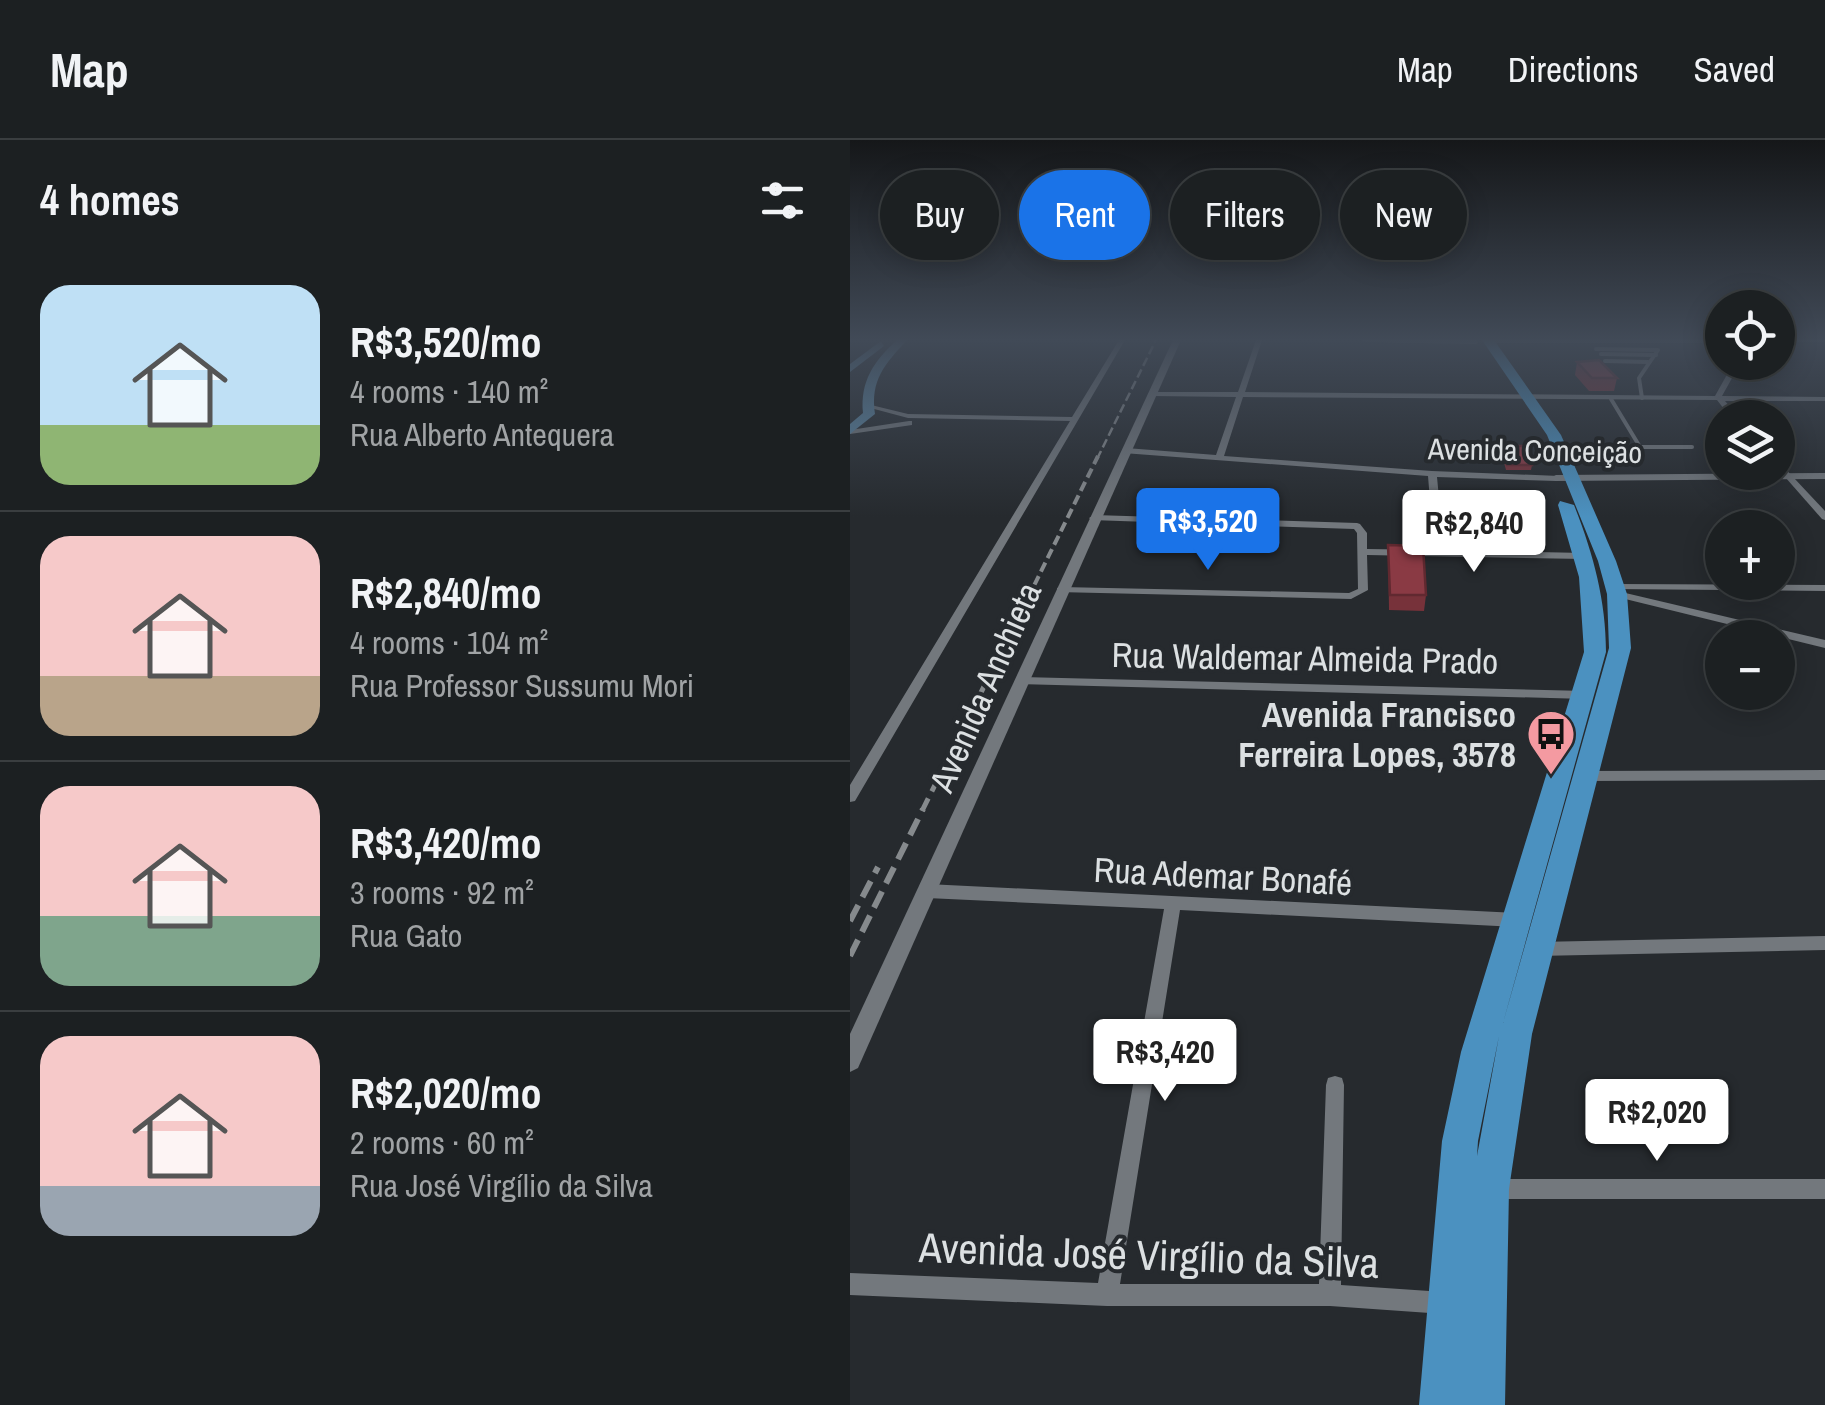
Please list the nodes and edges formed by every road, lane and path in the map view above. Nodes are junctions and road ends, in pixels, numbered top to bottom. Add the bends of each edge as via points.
1 (852, 399) edge
2 (866, 399) edge
3 (1086, 399) edge
4 (1150, 399) edge
5 (1238, 399) edge
6 (1478, 399) edge
7 (1609, 399) edge
8 (1612, 399) edge
9 (1524, 400) junction
10 (867, 406) junction
11 (954, 419) junction
12 (1074, 419) junction
13 (850, 431) edge
14 (1692, 447) dead end
15 (1640, 448) junction
16 (1126, 451) junction
17 (1591, 451) dead end
18 (1219, 458) junction
19 (1432, 474) junction
20 (1795, 476) edge
21 (1825, 476) edge
22 (1705, 477) edge
23 (1564, 478) junction
24 (1795, 484) edge
25 (1825, 517) edge
26 (1094, 518) junction
27 (1364, 552) junction
28 (1440, 554) junction
29 (1585, 556) junction
30 (1825, 588) edge
31 (1690, 589) junction
32 (1061, 590) junction
33 (1616, 590) junction
34 (1696, 614) junction
35 (1825, 644) edge
36 (1022, 681) junction
37 (1586, 695) junction
38 (1825, 775) edge
39 (1588, 776) junction
40 (850, 797) edge
41 (927, 890) junction
42 (1174, 904) junction
43 (1516, 920) junction
44 (1825, 943) edge
45 (1537, 950) junction
46 (850, 1060) edge
47 (1335, 1084) dead end
48 (1490, 1189) junction
49 (1825, 1190) edge
50 (850, 1284) edge
51 (1107, 1295) junction
52 (1330, 1295) junction
53 (1445, 1303) junction
54 (1441, 1405) edge
55 (1482, 1405) edge

1 - 10 main road
2 - 10 main road
3 - 12 street
4 - 16 main road, Avenida Anchieta
5 - 18 street
6 - 9 street
7 - 9 street
8 - 15 lane
9 - 23 highway
10 - 11 street
10 - 13 main road via 866,419
11 - 12 street
11 - 13 street
12 - 40 street
14 - 15 lane
15 - 17 lane
16 - 18 street, Avenida Conceição
16 - 26 main road, Avenida Anchieta
18 - 19 street, Avenida Conceição
19 - 23 street, Avenida Conceição
19 - 28 street
20 - 21 main road, Avenida Conceição
22 - 23 main road, Avenida Conceição
23 - 29 highway
23 - 33 highway
24 - 25 street
26 - 27 street via 1356,526
26 - 32 main road, Avenida Anchieta
27 - 28 street
27 - 32 street via 1362,593
28 - 29 street
29 - 33 highway via 1604,587
29 - 37 highway via 1597,628
30 - 31 street
31 - 33 street
31 - 34 street via 1681,602
32 - 36 main road, Avenida Anchieta
33 - 34 street
33 - 39 highway via 1618,667
34 - 35 street
36 - 37 street, Rua Waldemar Almeida Prado
36 - 41 main road, Avenida Anchieta
37 - 43 highway
38 - 39 street
39 - 45 highway
41 - 42 street, Rua Ademar Bonafé
41 - 46 main road, Avenida Anchieta
42 - 43 street, Rua Ademar Bonafé
42 - 51 street
43 - 53 highway via 1460,1141
44 - 45 street
45 - 48 highway
47 - 52 street
48 - 49 street
48 - 55 highway
50 - 51 street, Avenida José Virgílio da Silva
51 - 52 street, Avenida José Virgílio da Silva
52 - 53 street, Avenida José Virgílio da Silva
53 - 54 highway

